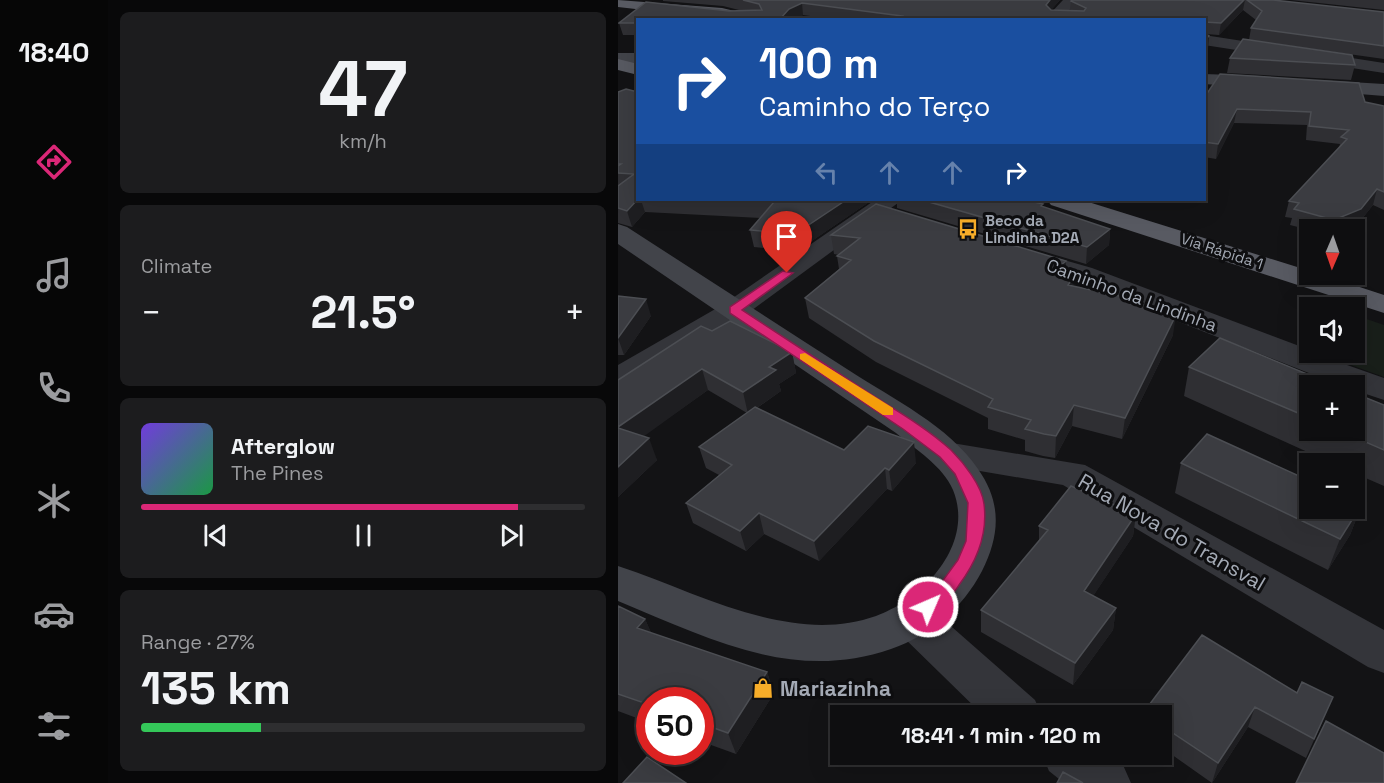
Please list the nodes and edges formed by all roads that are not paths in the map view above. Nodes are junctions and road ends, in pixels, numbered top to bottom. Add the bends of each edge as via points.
1 (1074, 0) edge
2 (618, 3) edge
3 (618, 8) edge
4 (706, 18) edge
5 (743, 18) edge
6 (1055, 18) edge
7 (1206, 40) edge
8 (618, 52) edge
9 (636, 57) edge
10 (618, 58) edge
11 (636, 58) edge
12 (618, 64) edge
13 (1384, 68) edge
14 (636, 69) edge
15 (1206, 79) edge
16 (1280, 84) edge
17 (1302, 85) edge
18 (1384, 90) edge
19 (1062, 201) edge
20 (1119, 201) edge
21 (883, 206) edge
22 (911, 222) edge
23 (618, 232) edge
24 (1002, 250) edge
25 (1299, 257) edge
26 (1365, 278) edge
27 (1384, 285) edge
28 (1384, 304) edge
29 (734, 310) junction
30 (618, 379) edge
31 (1384, 390) edge
32 (946, 454) junction
33 (618, 583) edge
34 (913, 619) junction
35 (1384, 653) edge
36 (1006, 705) edge
37 (1081, 765) edge
38 (1105, 783) edge

1 - 6 street via 1064,5
2 - 5 highway
3 - 4 highway
7 - 13 street
8 - 9 highway
10 - 11 main road
12 - 14 highway
15 - 16 main road
17 - 18 main road
19 - 28 highway, Via Rápida 1
20 - 25 highway, Via Rápida 1
21 - 22 street
21 - 29 street
23 - 29 main road
24 - 31 street, Caminho da Lindinha via 1082,274
26 - 27 highway
29 - 30 street
29 - 32 main road
32 - 34 main road via 961,471 976,503 975,541 965,564 942,595
32 - 35 street, Rua Nova do Transval via 1072,474
33 - 34 main road via 756,636 792,642 856,640 887,632
34 - 36 street
37 - 38 street

